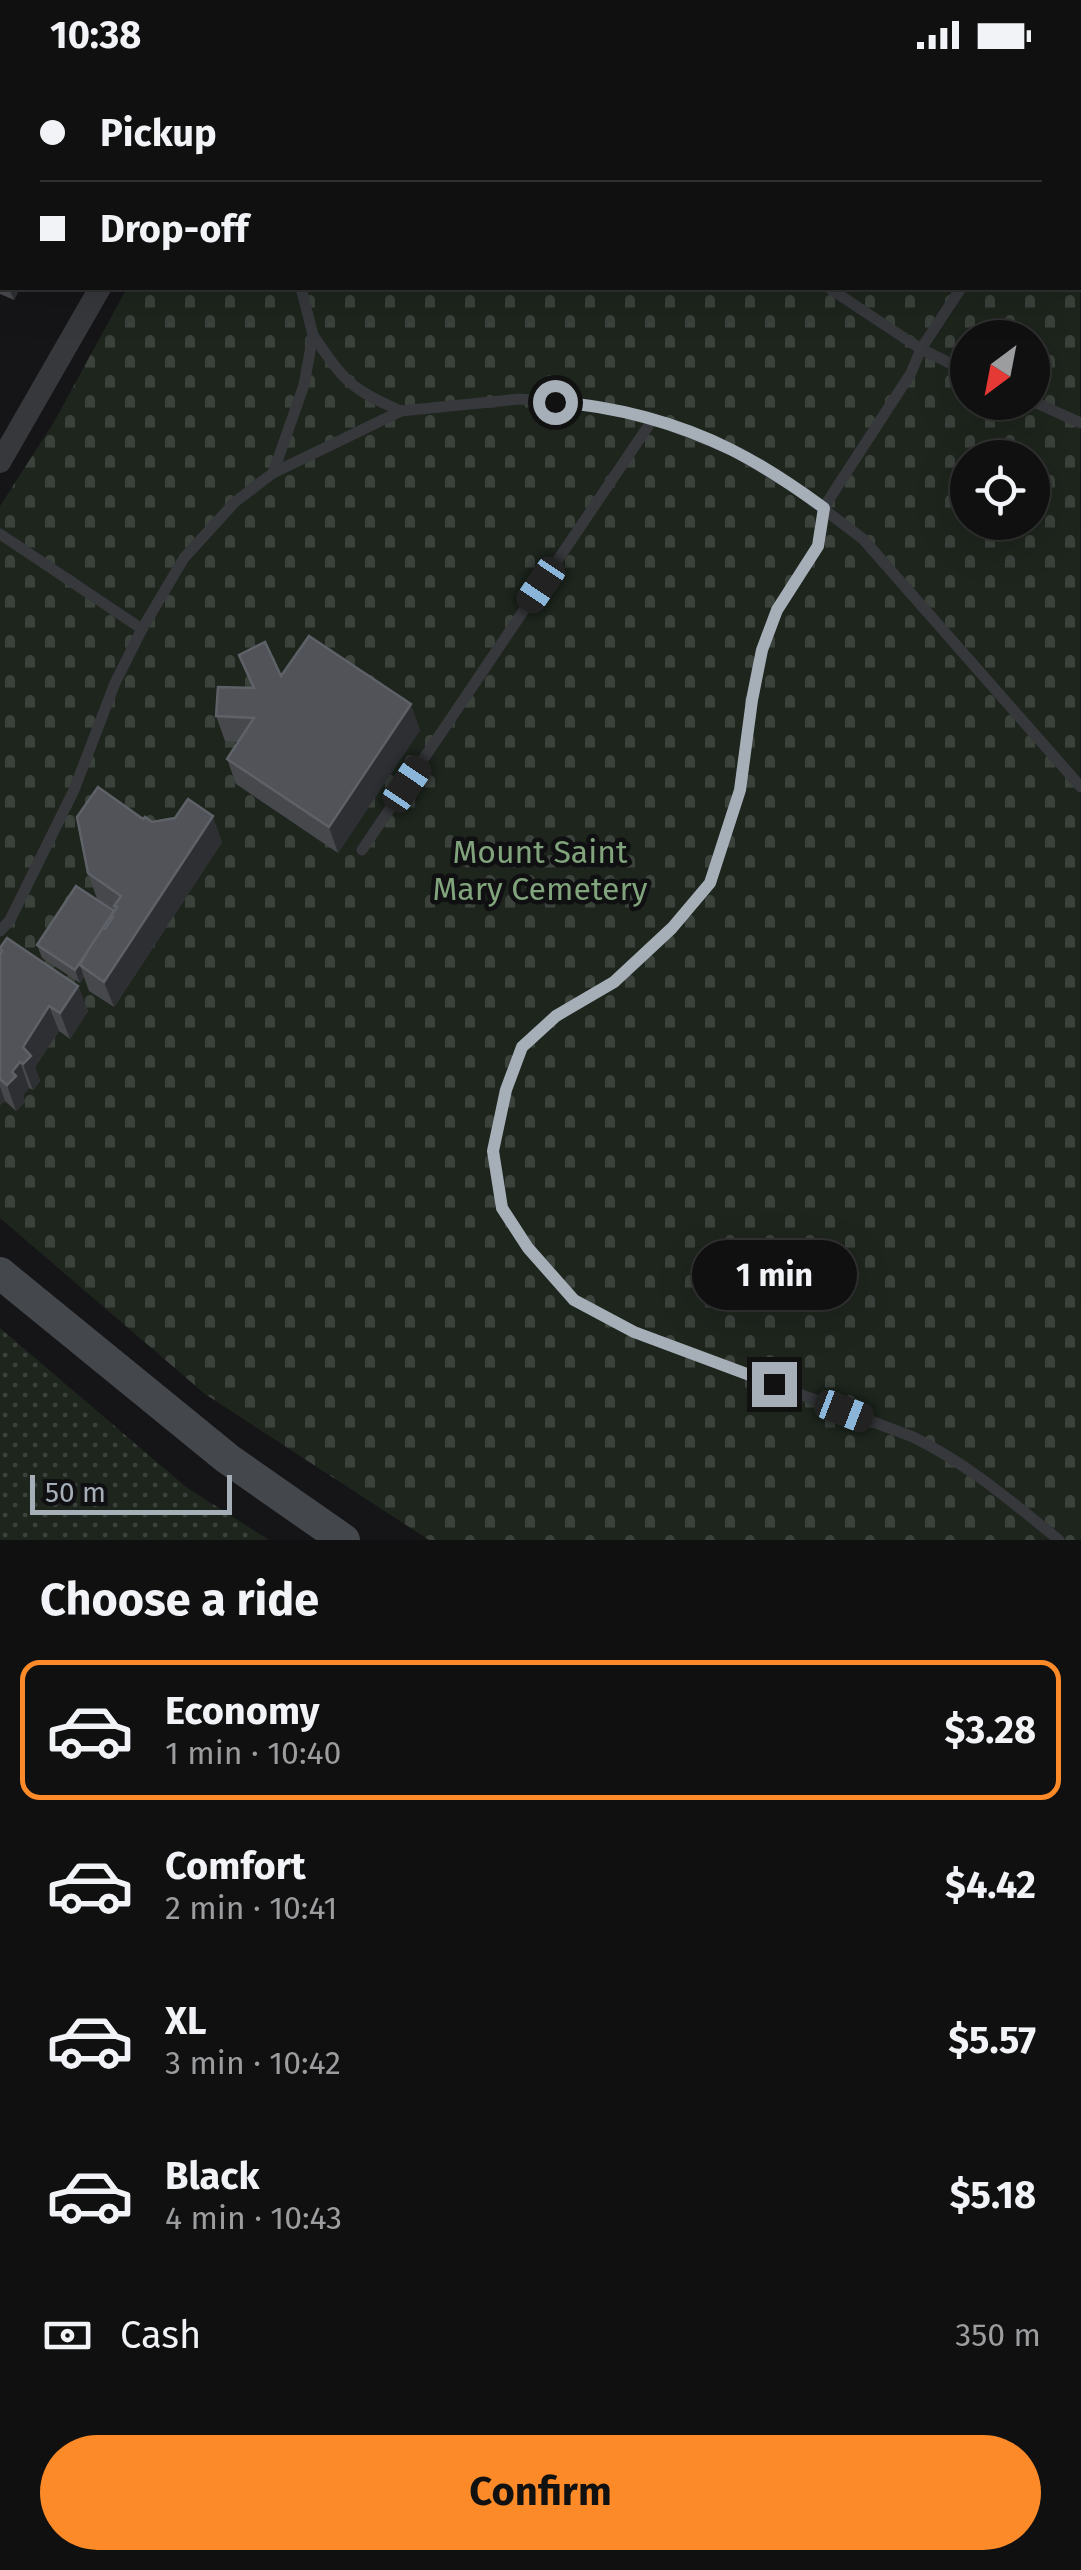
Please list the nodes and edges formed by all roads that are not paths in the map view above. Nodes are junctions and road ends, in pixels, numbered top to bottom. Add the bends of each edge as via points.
1 (99, 290) edge
2 (301, 290) edge
3 (832, 290) edge
4 (959, 290) edge
5 (314, 335) junction
6 (920, 349) junction
7 (950, 363) edge
8 (1050, 409) edge
9 (401, 411) junction
10 (653, 420) junction
11 (1081, 423) edge
12 (3, 449) edge
13 (273, 473) junction
14 (824, 508) junction
15 (0, 534) edge
16 (142, 629) junction
17 (1081, 787) edge
18 (362, 850) dead end
19 (0, 931) edge
20 (0, 1273) edge
21 (344, 1540) edge
22 (1059, 1540) edge

1 - 12 street
2 - 5 lane
3 - 6 lane
4 - 6 lane
5 - 9 lane via 340,375 364,395
5 - 13 lane
6 - 7 lane
6 - 14 lane
8 - 11 lane
9 - 10 lane via 519,399 590,404
9 - 13 lane
10 - 14 lane via 732,450
10 - 18 lane
13 - 16 lane via 235,502 184,558
14 - 17 lane via 863,539
14 - 22 lane via 818,546 777,610 762,650 740,790 710,883 614,982 556,1016 522,1047 493,1151 502,1208 574,1300 634,1332 930,1446 994,1485
15 - 16 lane
16 - 19 lane via 74,790
20 - 21 street via 228,1460

